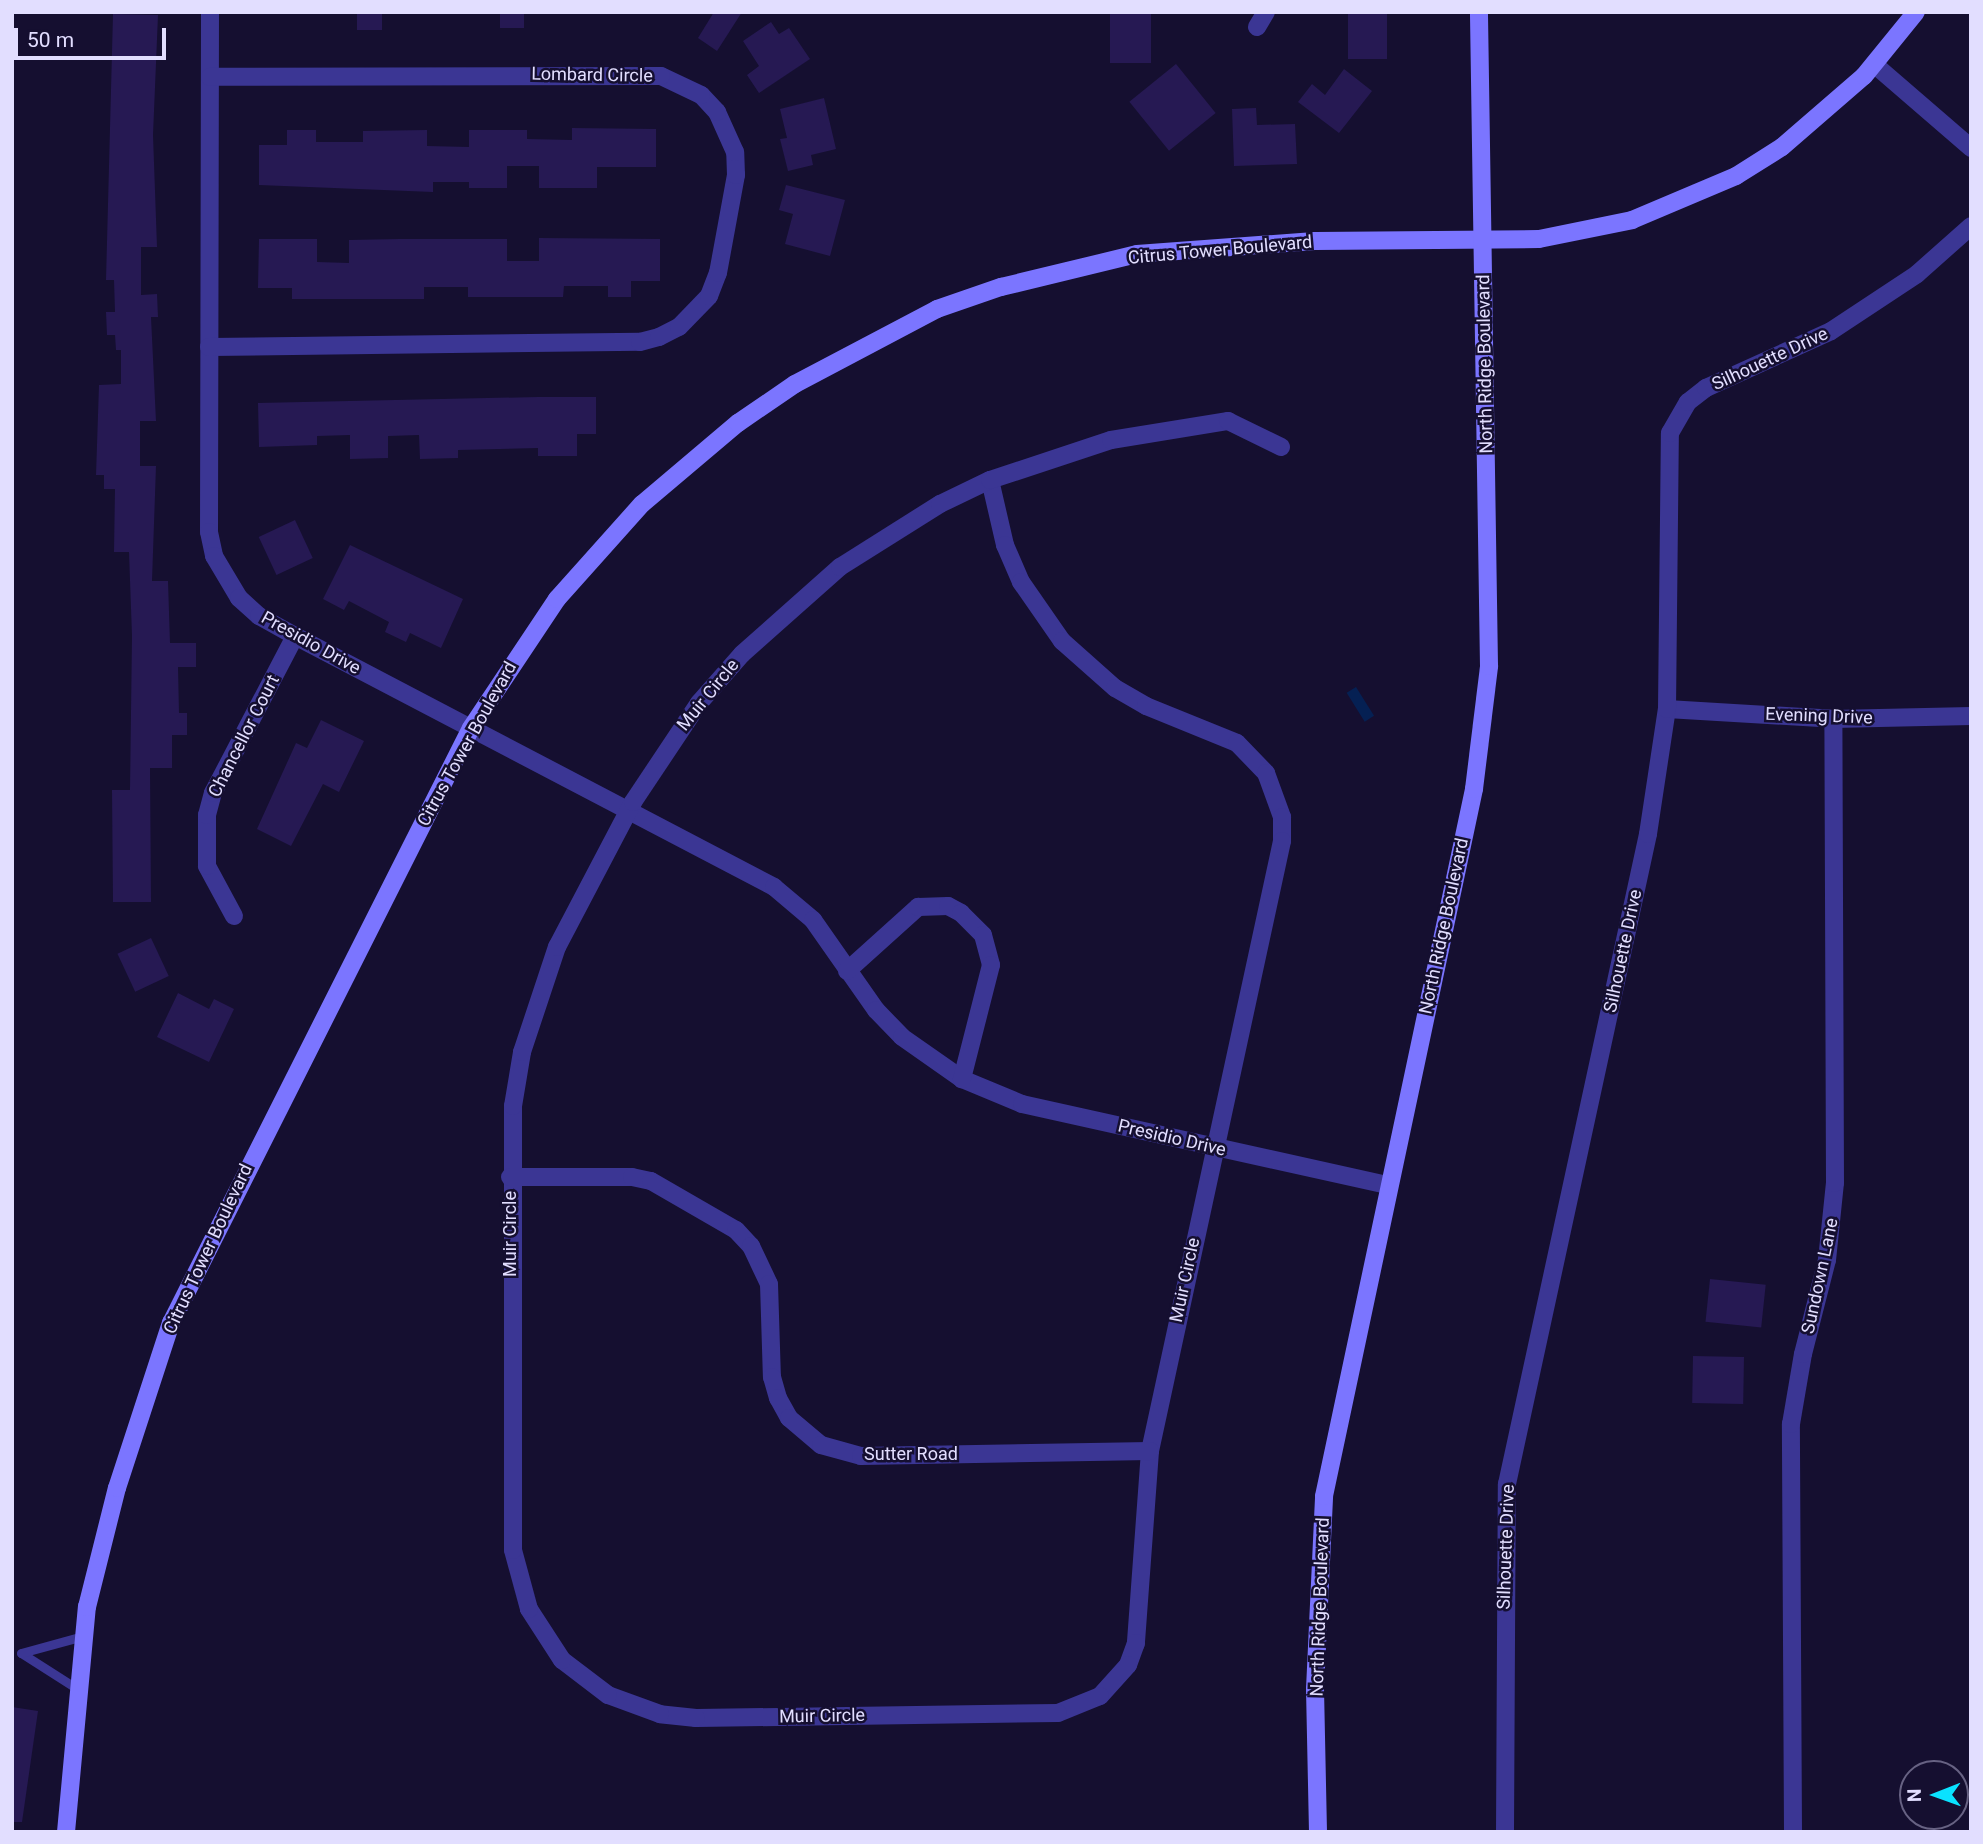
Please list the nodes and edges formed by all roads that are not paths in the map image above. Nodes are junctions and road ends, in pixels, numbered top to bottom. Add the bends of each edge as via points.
1 (210, 12) edge
2 (1479, 12) edge
3 (1916, 12) edge
4 (1875, 65) junction
5 (210, 77) junction
6 (1971, 148) edge
7 (1971, 226) edge
8 (1483, 240) junction
9 (209, 347) junction
10 (1281, 446) dead end
11 (990, 481) junction
12 (295, 636) junction
13 (1667, 709) junction
14 (1971, 716) edge
15 (1833, 719) junction
16 (471, 728) junction
17 (628, 811) junction
18 (234, 916) dead end
19 (847, 971) junction
20 (962, 1079) junction
21 (1214, 1147) junction
22 (510, 1177) junction
23 (1387, 1185) junction
24 (1150, 1451) junction
25 (83, 1636) junction
26 (17, 1653) edge
27 (76, 1688) junction
28 (66, 1832) edge
29 (1318, 1832) edge
30 (1505, 1832) edge
31 (1793, 1832) edge

1 - 5 street, Presidio Drive
2 - 8 main road, North Ridge Boulevard
3 - 4 main road, Citrus Tower Boulevard
4 - 6 street
4 - 8 main road, Citrus Tower Boulevard via 1782,147 1690,198 1595,230 1539,239
5 - 9 street, Presidio Drive
5 - 9 street, Lombard Circle via 661,76 701,95 717,112 735,152 736,175 718,273 709,296 679,327 659,337 640,342
7 - 13 street, Silhouette Drive via 1917,274 1831,331 1706,388 1677,417 1668,453
8 - 16 main road, Citrus Tower Boulevard via 1301,242 1137,254 1001,287 937,309 871,341 738,423 642,505 557,599
8 - 23 main road, North Ridge Boulevard via 1489,666 1484,719 1474,789
9 - 12 street, Presidio Drive via 209,532 214,556 239,598
10 - 11 street, Muir Circle via 1228,421 1111,440
11 - 17 street, Muir Circle via 883,537 789,608 699,704
11 - 21 street, Muir Circle via 1005,545 1021,582 1062,641 1115,688 1146,706 1237,743 1253,756 1276,792 1282,841
12 - 16 street, Presidio Drive
12 - 18 street, Chancellor Court via 213,793 207,815 207,866
13 - 15 street, Evening Drive
13 - 30 street, Silhouette Drive via 1648,834 1507,1483
14 - 15 street, Evening Drive
15 - 31 street, Sundown Lane via 1835,1183 1828,1260 1803,1354 1791,1424
16 - 17 street, Presidio Drive
16 - 25 main road, Citrus Tower Boulevard via 171,1323 117,1488
17 - 19 street, Presidio Drive via 794,901
17 - 22 street, Muir Circle via 537,998 513,1107
19 - 20 street, Presidio Drive via 902,1037
19 - 20 street via 918,907 948,906 961,913 983,935 991,965
20 - 21 street, Presidio Drive via 1023,1104
21 - 23 street, Presidio Drive
21 - 24 street, Muir Circle
22 - 24 street, Sutter Road via 651,1181 736,1230 751,1246 769,1284 772,1377 778,1398 789,1418 821,1446 861,1456
22 - 24 street, Muir Circle via 513,1550 519,1581 528,1609 562,1660 584,1680 632,1706 695,1718 1058,1713 1080,1707 1116,1682 1136,1643
23 - 29 main road, North Ridge Boulevard via 1324,1496 1315,1689
25 - 26 lane
25 - 27 main road, Citrus Tower Boulevard
26 - 27 lane
27 - 28 main road, Citrus Tower Boulevard

